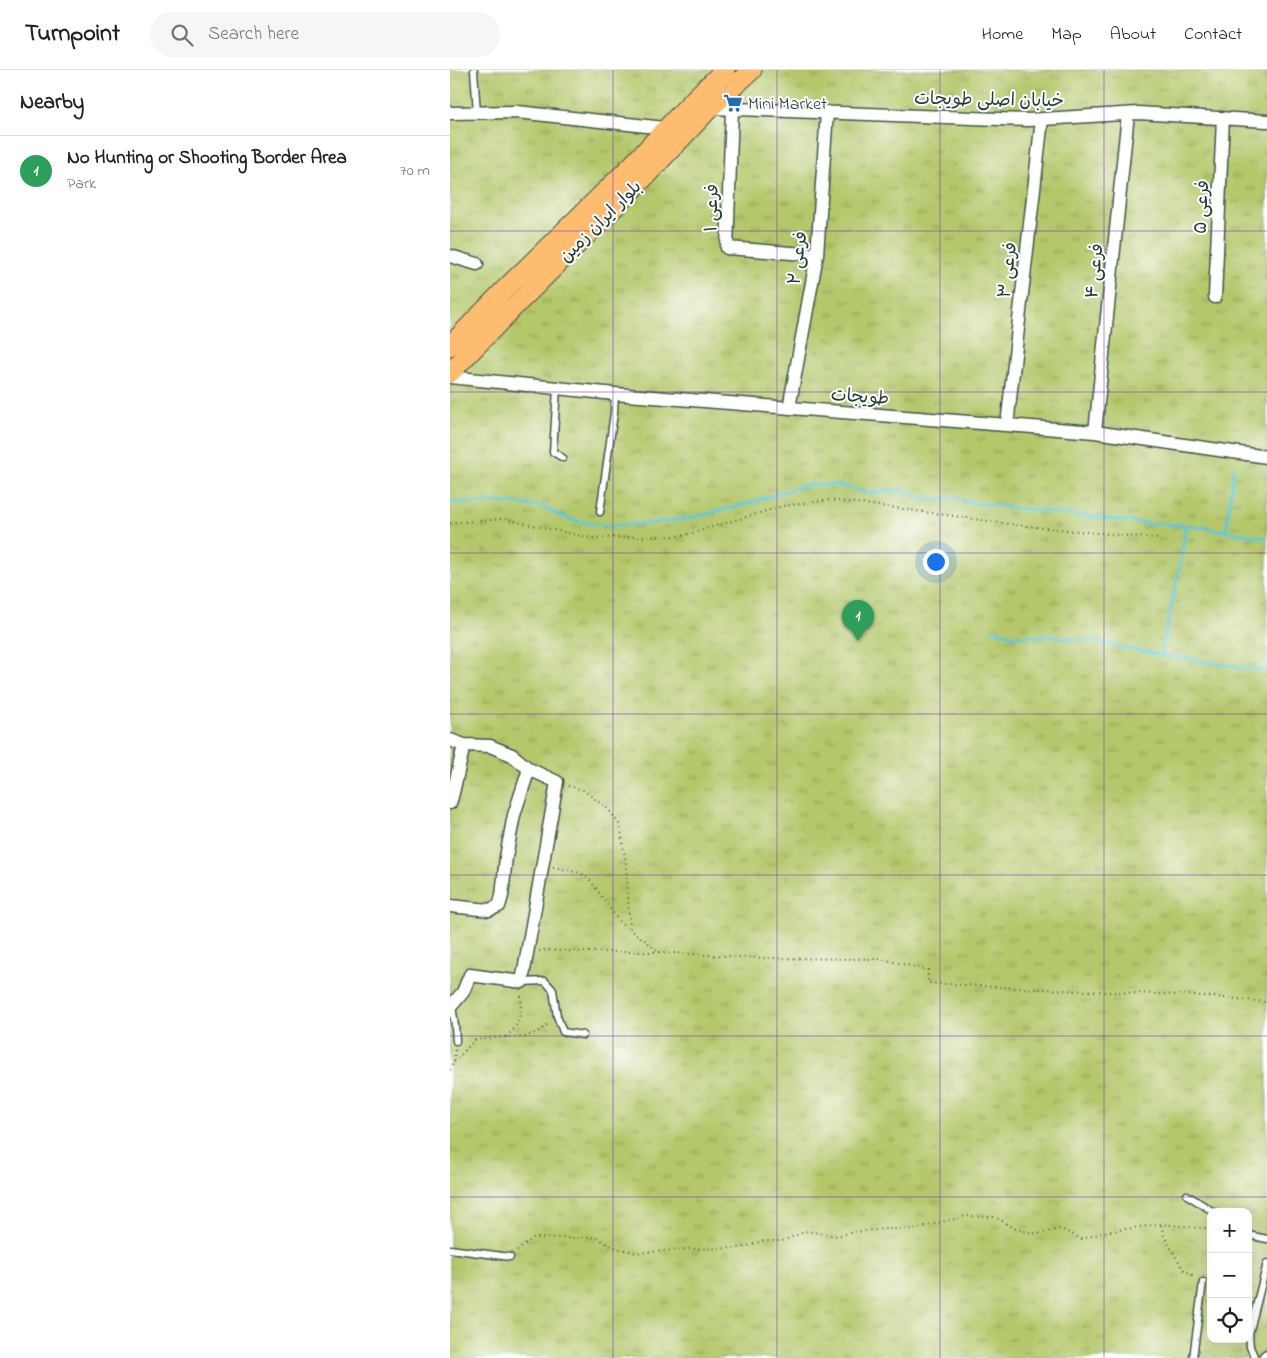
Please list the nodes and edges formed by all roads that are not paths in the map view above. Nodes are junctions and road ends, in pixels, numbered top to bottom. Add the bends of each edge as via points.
1 (474, 70) edge
2 (752, 70) edge
3 (719, 72) edge
4 (710, 108) junction
5 (732, 109) junction
6 (827, 112) junction
7 (477, 113) junction
8 (450, 114) edge
9 (1128, 114) junction
10 (1223, 118) junction
11 (1042, 119) junction
12 (1267, 121) edge
13 (665, 128) junction
14 (817, 255) junction
15 (450, 256) edge
16 (478, 264) dead end
17 (1215, 297) dead end
18 (450, 346) edge
19 (450, 375) edge
20 (557, 388) junction
21 (615, 394) junction
22 (789, 408) junction
23 (1007, 424) junction
24 (1095, 432) junction
25 (1267, 457) edge
26 (563, 458) dead end
27 (600, 512) dead end
28 (450, 740) edge
29 (464, 745) junction
30 (529, 769) junction
31 (450, 803) edge
32 (450, 906) edge
33 (522, 982) junction
34 (451, 1005) edge
35 (583, 1035) dead end
36 (456, 1041) road end
37 (1187, 1195) dead end
38 (1208, 1208) edge
39 (1252, 1236) edge
40 (1267, 1239) edge
41 (450, 1249) edge
42 (510, 1257) road end
43 (1267, 1263) edge
44 (1203, 1282) road end
45 (1193, 1358) edge
46 (1255, 1358) edge

1 - 7 lane
2 - 4 main road, بلوار ایران زمین
3 - 13 main road, بلوار ایران زمین
4 - 5 street, خیابان اصلی طویجات
4 - 19 main road, بلوار ایران زمین
5 - 6 street, خیابان اصلی طویجات
5 - 14 street, فرعی ۱ via 727,248
6 - 11 street, خیابان اصلی طویجات
6 - 14 street, فرعی ۲
7 - 8 street
7 - 13 street via 517,112
9 - 10 street, خیابان اصلی طویجات
9 - 11 street, خیابان اصلی طویجات
9 - 24 street, فرعی ۴
10 - 12 street, خیابان اصلی طویجات
10 - 17 street, فرعی ۵
11 - 23 street, فرعی ۳
13 - 18 main road, بلوار ایران زمین
14 - 22 street, فرعی ۲
15 - 16 street
19 - 20 street, طویجات
20 - 21 street, طویجات
20 - 26 lane via 553,452
21 - 22 street, طویجات
21 - 27 lane
22 - 23 street, طویجات
23 - 24 street, طویجات
24 - 25 street, طویجات
28 - 29 street
29 - 30 street via 490,746 512,755
29 - 31 street
30 - 32 street via 514,815 499,906 489,910
30 - 33 street via 557,782
33 - 34 street via 470,975 463,992
33 - 35 lane via 545,981 553,990 563,1032
34 - 36 lane
37 - 38 lane
39 - 40 lane
41 - 42 lane
43 - 46 lane via 1249,1334
44 - 45 lane

